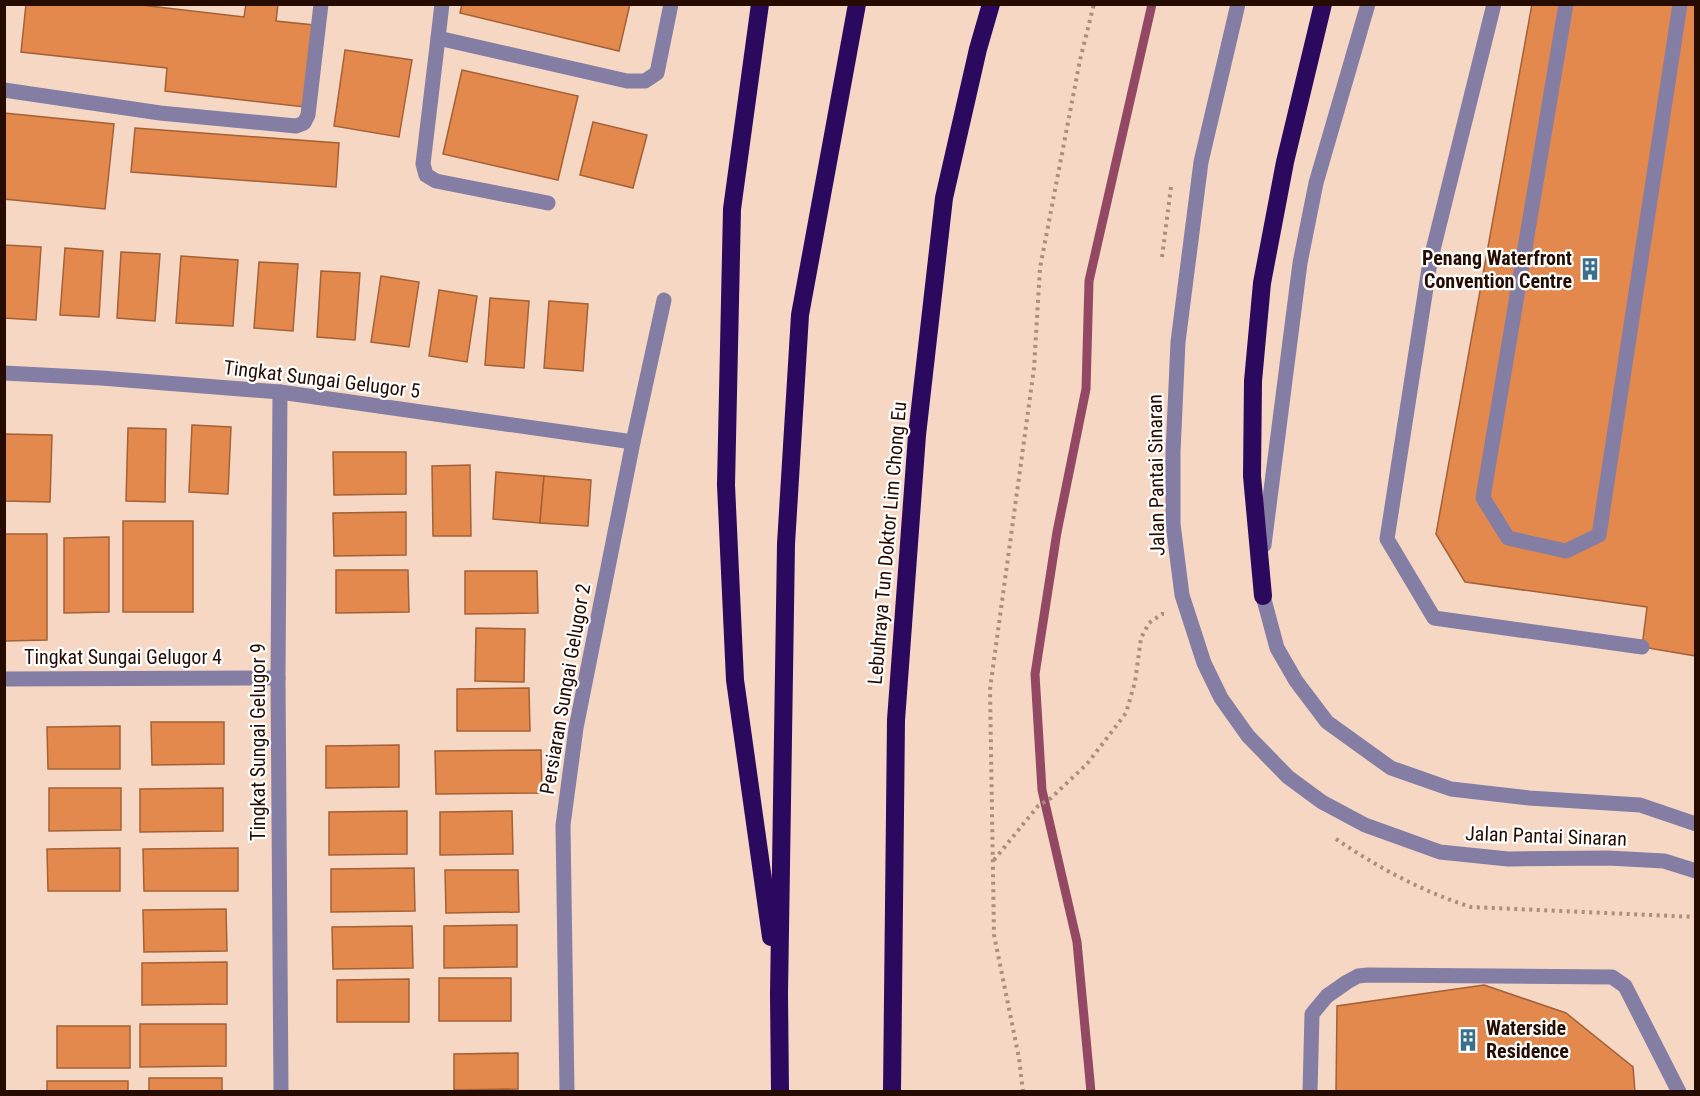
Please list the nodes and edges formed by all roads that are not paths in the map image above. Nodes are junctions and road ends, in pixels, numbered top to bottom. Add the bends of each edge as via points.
1 (321, 4) edge
2 (442, 4) edge
3 (671, 4) edge
4 (760, 4) edge
5 (857, 4) edge
6 (991, 4) edge
7 (1238, 4) edge
8 (1323, 4) edge
9 (1368, 4) edge
10 (1494, 4) edge
11 (1566, 4) edge
12 (1680, 4) edge
13 (438, 38) junction
14 (4, 90) edge
15 (548, 203) dead end
16 (664, 300) dead end
17 (4, 373) edge
18 (280, 393) junction
19 (633, 442) junction
20 (1263, 596) junction
21 (1642, 646) dead end
22 (278, 678) junction
23 (4, 679) edge
24 (1695, 824) edge
25 (1695, 871) edge
26 (779, 994) junction
27 (281, 1092) edge
28 (567, 1092) edge
29 (780, 1092) edge
30 (892, 1092) edge
31 (1310, 1092) edge
32 (1679, 1092) edge

1 - 14 street via 308,115 304,123 296,126 160,113
2 - 13 street
3 - 13 street via 657,73 645,81 627,81
4 - 26 highway via 732,209 726,485 735,680
5 - 26 highway via 800,315 786,544
6 - 30 highway, Lebuhraya Tun Doktor Lim Chong Eu via 944,198 917,435 896,720
7 - 25 street, Jalan Pantai Sinaran via 1202,162 1178,342 1173,452 1173,524 1182,595 1204,663 1221,698 1248,736 1288,777 1322,802 1386,833 1440,852 1508,859 1664,861
8 - 20 highway via 1285,162 1262,283 1253,381 1252,476
9 - 20 street, Jalan Pantai Sinaran via 1316,183 1300,263 1265,532
10 - 21 street via 1430,262 1387,539 1434,618
11 - 12 street via 1483,498 1508,537 1566,551 1599,535
13 - 15 street via 423,164 426,175 436,181
16 - 19 street, Persiaran Sungai Gelugor 2
17 - 18 street, Tingkat Sungai Gelugor 5
18 - 19 street, Tingkat Sungai Gelugor 5
18 - 22 street, Tingkat Sungai Gelugor 9
19 - 28 street, Persiaran Sungai Gelugor 2 via 576,728 563,825
20 - 24 street, Jalan Pantai Sinaran via 1277,648 1296,681 1327,722 1391,768 1451,789 1640,805
22 - 23 street, Tingkat Sungai Gelugor 4
22 - 27 street, Tingkat Sungai Gelugor 9
26 - 29 highway
31 - 32 street via 1312,1014 1327,996 1347,982 1368,975 1612,977 1625,986

